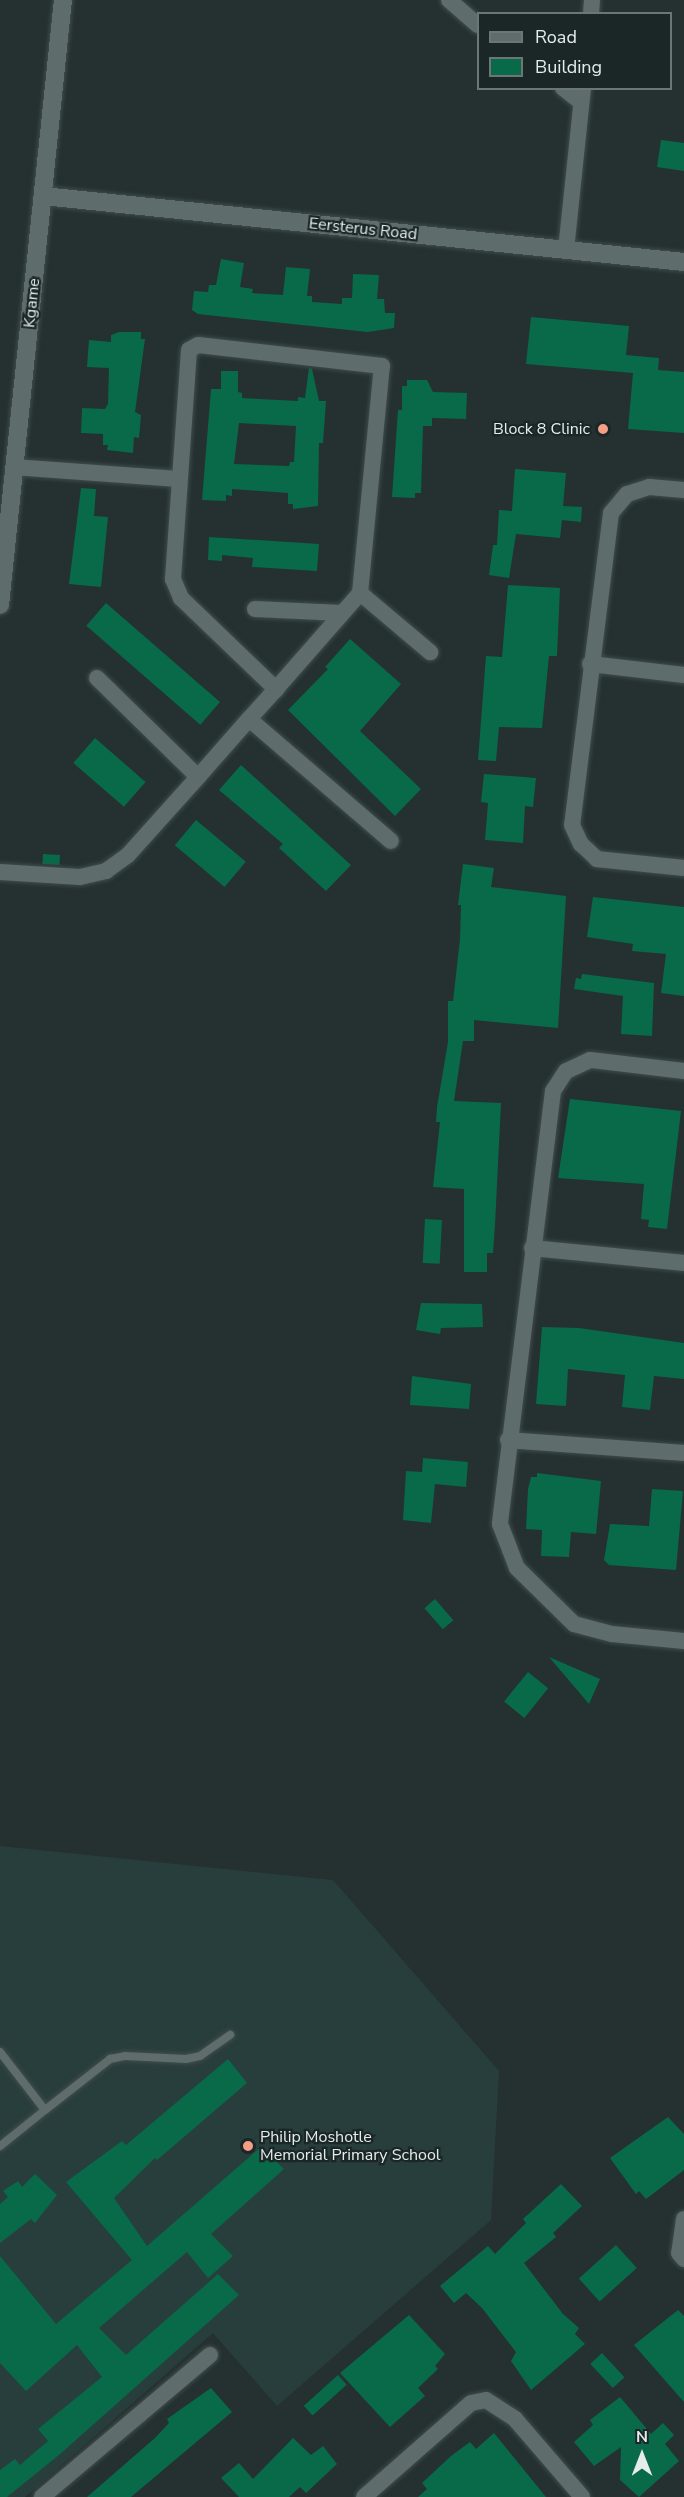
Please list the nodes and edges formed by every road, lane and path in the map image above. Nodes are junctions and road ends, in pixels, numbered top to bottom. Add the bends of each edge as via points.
1 (63, 0) edge
2 (449, 0) edge
3 (477, 24) edge
4 (582, 95) edge
5 (43, 196) junction
6 (566, 250) junction
7 (684, 262) edge
8 (14, 467) junction
9 (178, 479) junction
10 (684, 490) edge
11 (360, 593) junction
12 (0, 605) edge
13 (255, 609) dead end
14 (342, 613) junction
15 (430, 652) dead end
16 (590, 664) junction
17 (684, 675) edge
18 (97, 678) dead end
19 (276, 689) junction
20 (249, 719) junction
21 (198, 777) junction
22 (391, 841) dead end
23 (684, 868) edge
24 (0, 872) edge
25 (684, 1071) edge
26 (532, 1248) junction
27 (684, 1263) edge
28 (508, 1440) junction
29 (684, 1453) edge
30 (684, 1641) edge
31 (230, 2035) dead end
32 (0, 2052) edge
33 (45, 2110) junction
34 (0, 2146) edge
35 (684, 2218) edge
36 (684, 2259) edge
37 (210, 2355) dead end
38 (42, 2497) edge
39 (363, 2497) edge
40 (582, 2497) edge

1 - 5 street, Kgame
2 - 3 street
4 - 6 street
5 - 6 street, Eersterus Road
5 - 8 street, Kgame
6 - 7 street, Eersterus Road
8 - 9 street
8 - 12 street, Kgame
9 - 11 street via 192,347 382,366
9 - 19 street via 171,558 173,579 182,598
10 - 16 street via 649,487 627,494 611,513
11 - 14 street
11 - 15 street
13 - 14 street
14 - 19 street
16 - 17 street
16 - 23 street via 572,825 581,844 597,859
18 - 21 street
19 - 20 street
20 - 21 street
20 - 22 street
21 - 24 street via 128,855 106,871 80,877
25 - 26 street via 590,1060 566,1071 553,1090
26 - 27 street
26 - 28 street
28 - 29 street
28 - 30 street via 500,1524 517,1568 574,1624 612,1634
31 - 33 lane via 200,2056 186,2059 110,2059
32 - 33 lane
33 - 34 lane
35 - 36 street via 679,2253
37 - 38 street
39 - 40 street via 471,2403 486,2400 515,2419

